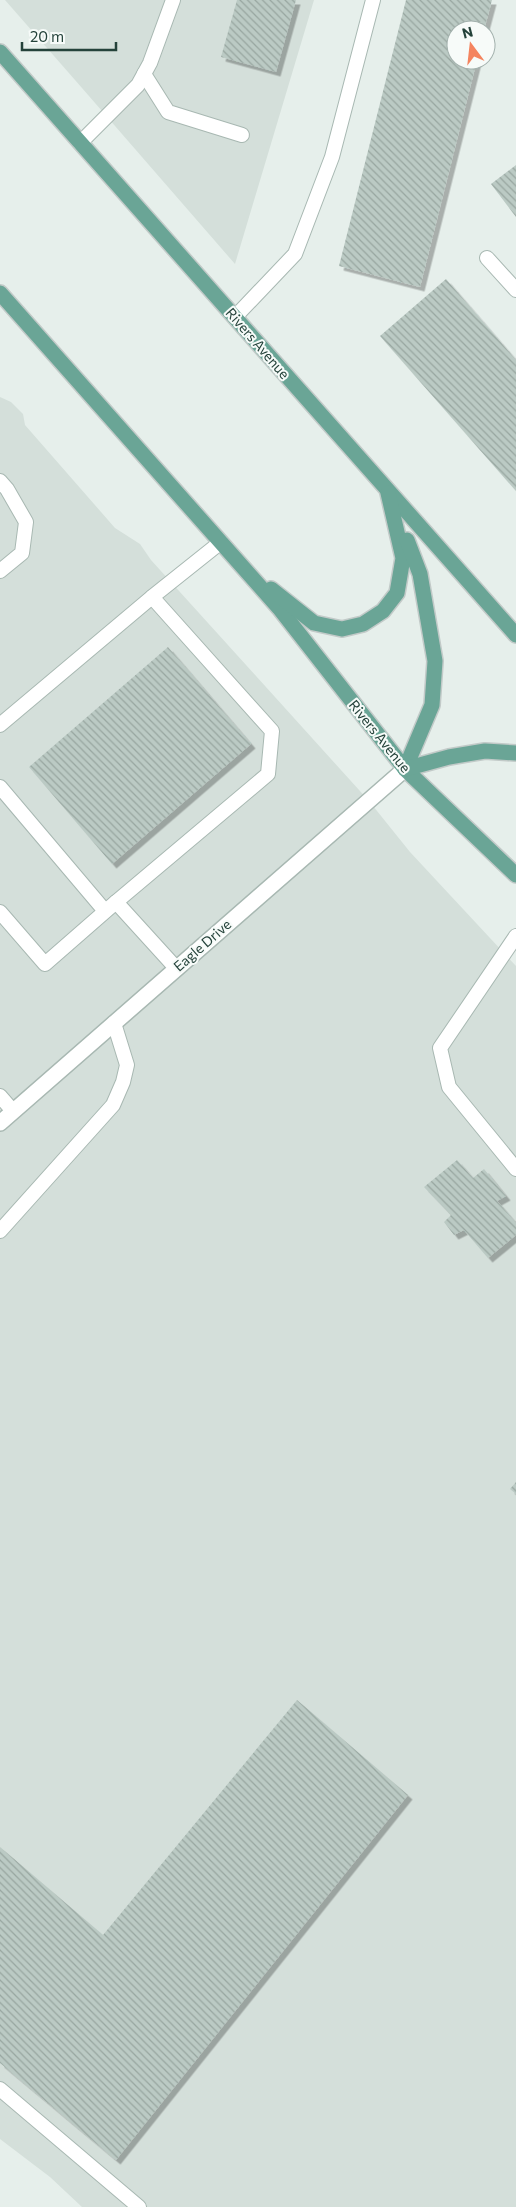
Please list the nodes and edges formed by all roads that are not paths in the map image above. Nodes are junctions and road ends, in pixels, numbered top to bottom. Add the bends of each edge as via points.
1 (173, 0) edge
2 (373, 0) edge
3 (0, 52) edge
4 (144, 74) junction
5 (242, 135) dead end
6 (80, 142) junction
7 (487, 258) dead end
8 (516, 290) edge
9 (0, 293) edge
10 (235, 318) junction
11 (0, 481) edge
12 (387, 489) junction
13 (220, 542) junction
14 (239, 563) junction
15 (0, 571) edge
16 (152, 597) junction
17 (516, 635) edge
18 (0, 725) edge
19 (516, 753) edge
20 (405, 769) junction
21 (0, 787) edge
22 (516, 875) edge
23 (111, 907) junction
24 (0, 912) edge
25 (516, 936) edge
26 (176, 968) junction
27 (114, 1022) junction
28 (0, 1096) edge
29 (13, 1111) junction
30 (0, 1123) edge
31 (516, 1169) edge
32 (0, 1231) edge
33 (0, 2089) edge
34 (139, 2207) edge

1 - 4 lane
2 - 10 lane via 332,156 295,254
3 - 6 main road, Rivers Avenue
4 - 5 lane via 168,112
4 - 6 lane via 138,85
6 - 10 main road, Rivers Avenue
7 - 8 lane
9 - 13 main road, Rivers Avenue
10 - 12 main road, Rivers Avenue
11 - 15 lane via 26,522 22,553
12 - 14 main road via 403,558 397,593 383,611 363,624 342,629 314,623
12 - 17 main road, Rivers Avenue
12 - 20 main road via 420,574 434,661 432,705
13 - 14 main road, Rivers Avenue
13 - 16 lane
14 - 20 main road, Rivers Avenue
16 - 18 lane
16 - 23 lane via 272,731 268,774
19 - 20 main road via 485,751
20 - 22 main road, Rivers Avenue
20 - 26 street, Eagle Drive
21 - 23 lane
23 - 24 lane via 45,964
23 - 26 lane
25 - 31 lane via 440,1048 450,1086
26 - 27 street, Eagle Drive
27 - 29 street, Eagle Drive
27 - 32 lane via 127,1065 113,1105
28 - 29 lane
29 - 30 street, Eagle Drive
33 - 34 lane

